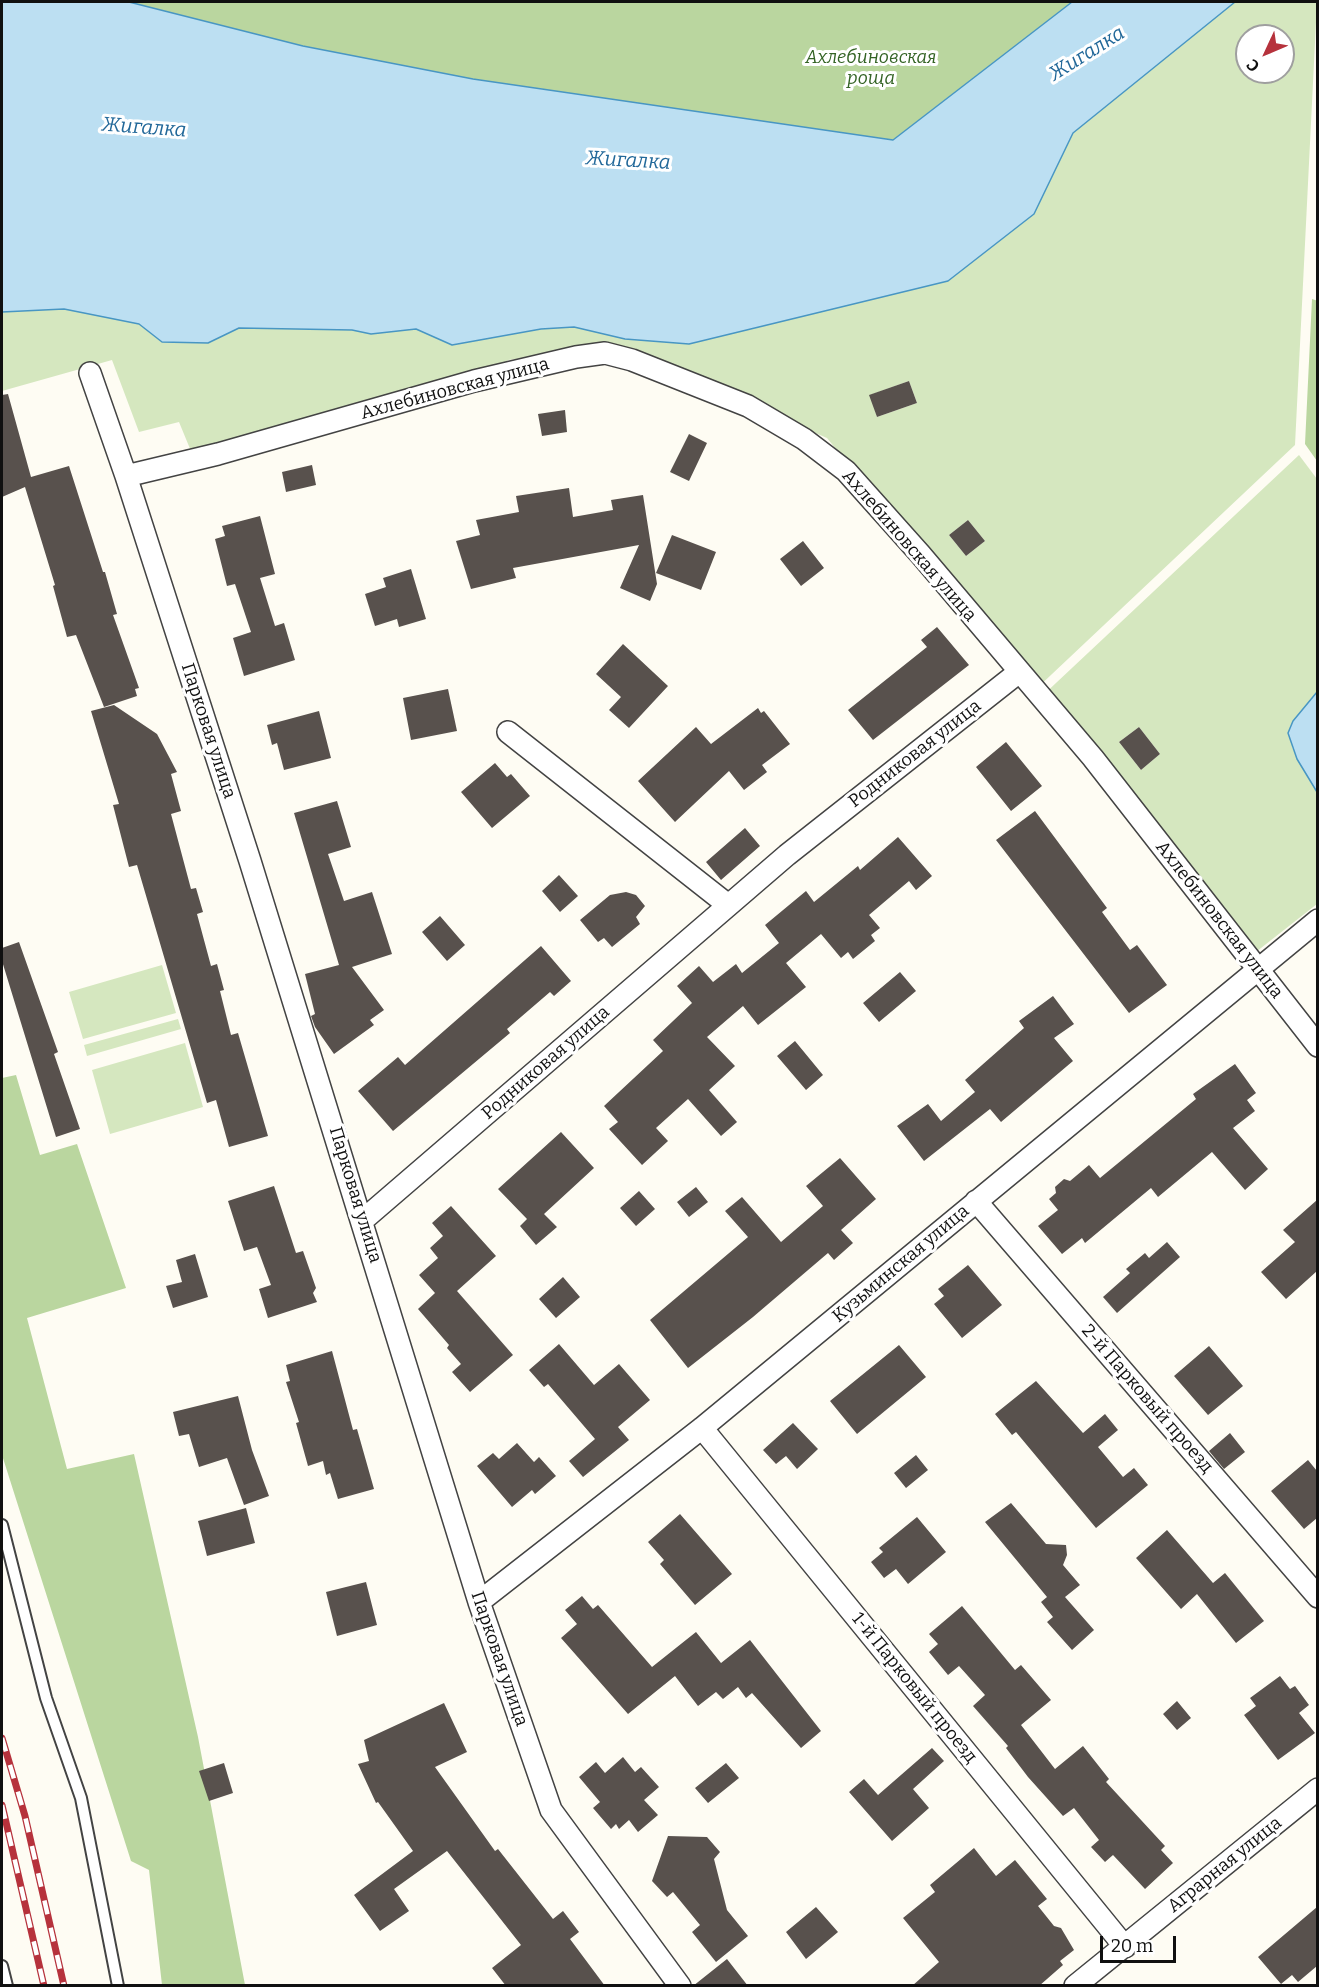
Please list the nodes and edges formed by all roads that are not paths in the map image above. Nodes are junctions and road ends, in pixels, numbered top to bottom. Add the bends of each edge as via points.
1 (90, 373) dead end
2 (126, 476) junction
3 (1019, 672) junction
4 (508, 732) dead end
5 (728, 905) junction
6 (1317, 920) edge
7 (1256, 969) junction
8 (1317, 1046) edge
9 (976, 1201) junction
10 (363, 1220) junction
11 (702, 1428) junction
12 (2, 1525) edge
13 (1317, 1597) edge
14 (479, 1602) junction
15 (1317, 1789) edge
16 (1125, 1947) junction
17 (2, 1966) edge
18 (7, 1986) edge
19 (118, 1986) edge
20 (680, 1986) edge
21 (1075, 1986) edge

1 - 2 street, Парковая улица
2 - 3 street, Ахлебиновская улица via 218,454 474,381 605,353 748,406 804,439 846,471
2 - 10 street, Парковая улица
3 - 5 street, Родниковая улица
3 - 7 street, Ахлебиновская улица via 1094,758
4 - 5 street
5 - 10 street, Родниковая улица
6 - 7 street, Кузьминская улица
7 - 8 street, Ахлебиновская улица
7 - 9 street, Кузьминская улица
9 - 11 street, Кузьминская улица
9 - 13 street, 2-й Парковый проезд
10 - 14 street, Парковая улица
11 - 14 street, Кузьминская улица
11 - 16 street, 1-й Парковый проезд
12 - 19 lane via 46,1698 81,1798
14 - 20 street, Парковая улица via 551,1810
15 - 16 street, Аграрная улица
16 - 21 street, Аграрная улица
17 - 18 lane

